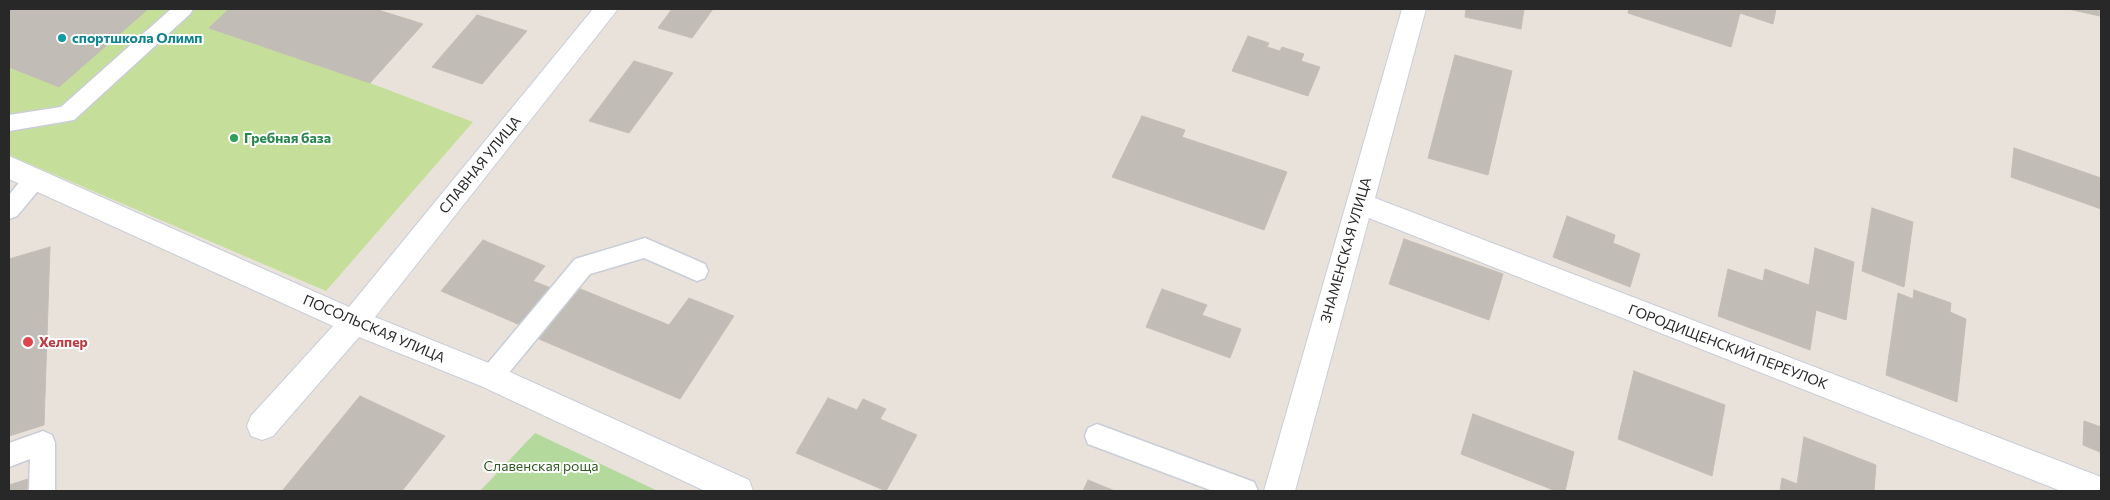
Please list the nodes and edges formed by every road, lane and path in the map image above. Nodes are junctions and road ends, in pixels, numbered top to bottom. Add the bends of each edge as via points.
1 (183, 9) edge
2 (606, 9) edge
3 (1414, 9) edge
4 (9, 123) edge
5 (9, 167) edge
6 (34, 180) junction
7 (1359, 203) junction
8 (9, 210) edge
9 (697, 271) dead end
10 (354, 322) junction
11 (491, 377) junction
12 (262, 426) dead end
13 (1097, 436) dead end
14 (9, 455) edge
15 (42, 491) edge
16 (738, 491) edge
17 (1245, 491) edge
18 (1279, 491) edge
19 (2098, 491) edge

1 - 4 lane via 68,114
2 - 10 street, СЛАВНАЯ УЛИЦА
3 - 7 street, ЗНАМЕНСКАЯ УЛИЦА
5 - 6 street, ПОСОЛЬСКАЯ УЛИЦА
6 - 8 lane
6 - 10 street, ПОСОЛЬСКАЯ УЛИЦА
7 - 18 street, ЗНАМЕНСКАЯ УЛИЦА
7 - 19 street, ГОРОДИЩЕНСКИЙ ПЕРЕУЛОК
9 - 11 lane via 644,248 583,266
10 - 11 street, ПОСОЛЬСКАЯ УЛИЦА
10 - 12 street, СЛАВНАЯ УЛИЦА
11 - 16 street, ПОСОЛЬСКАЯ УЛИЦА
13 - 17 lane
14 - 15 lane via 43,443

